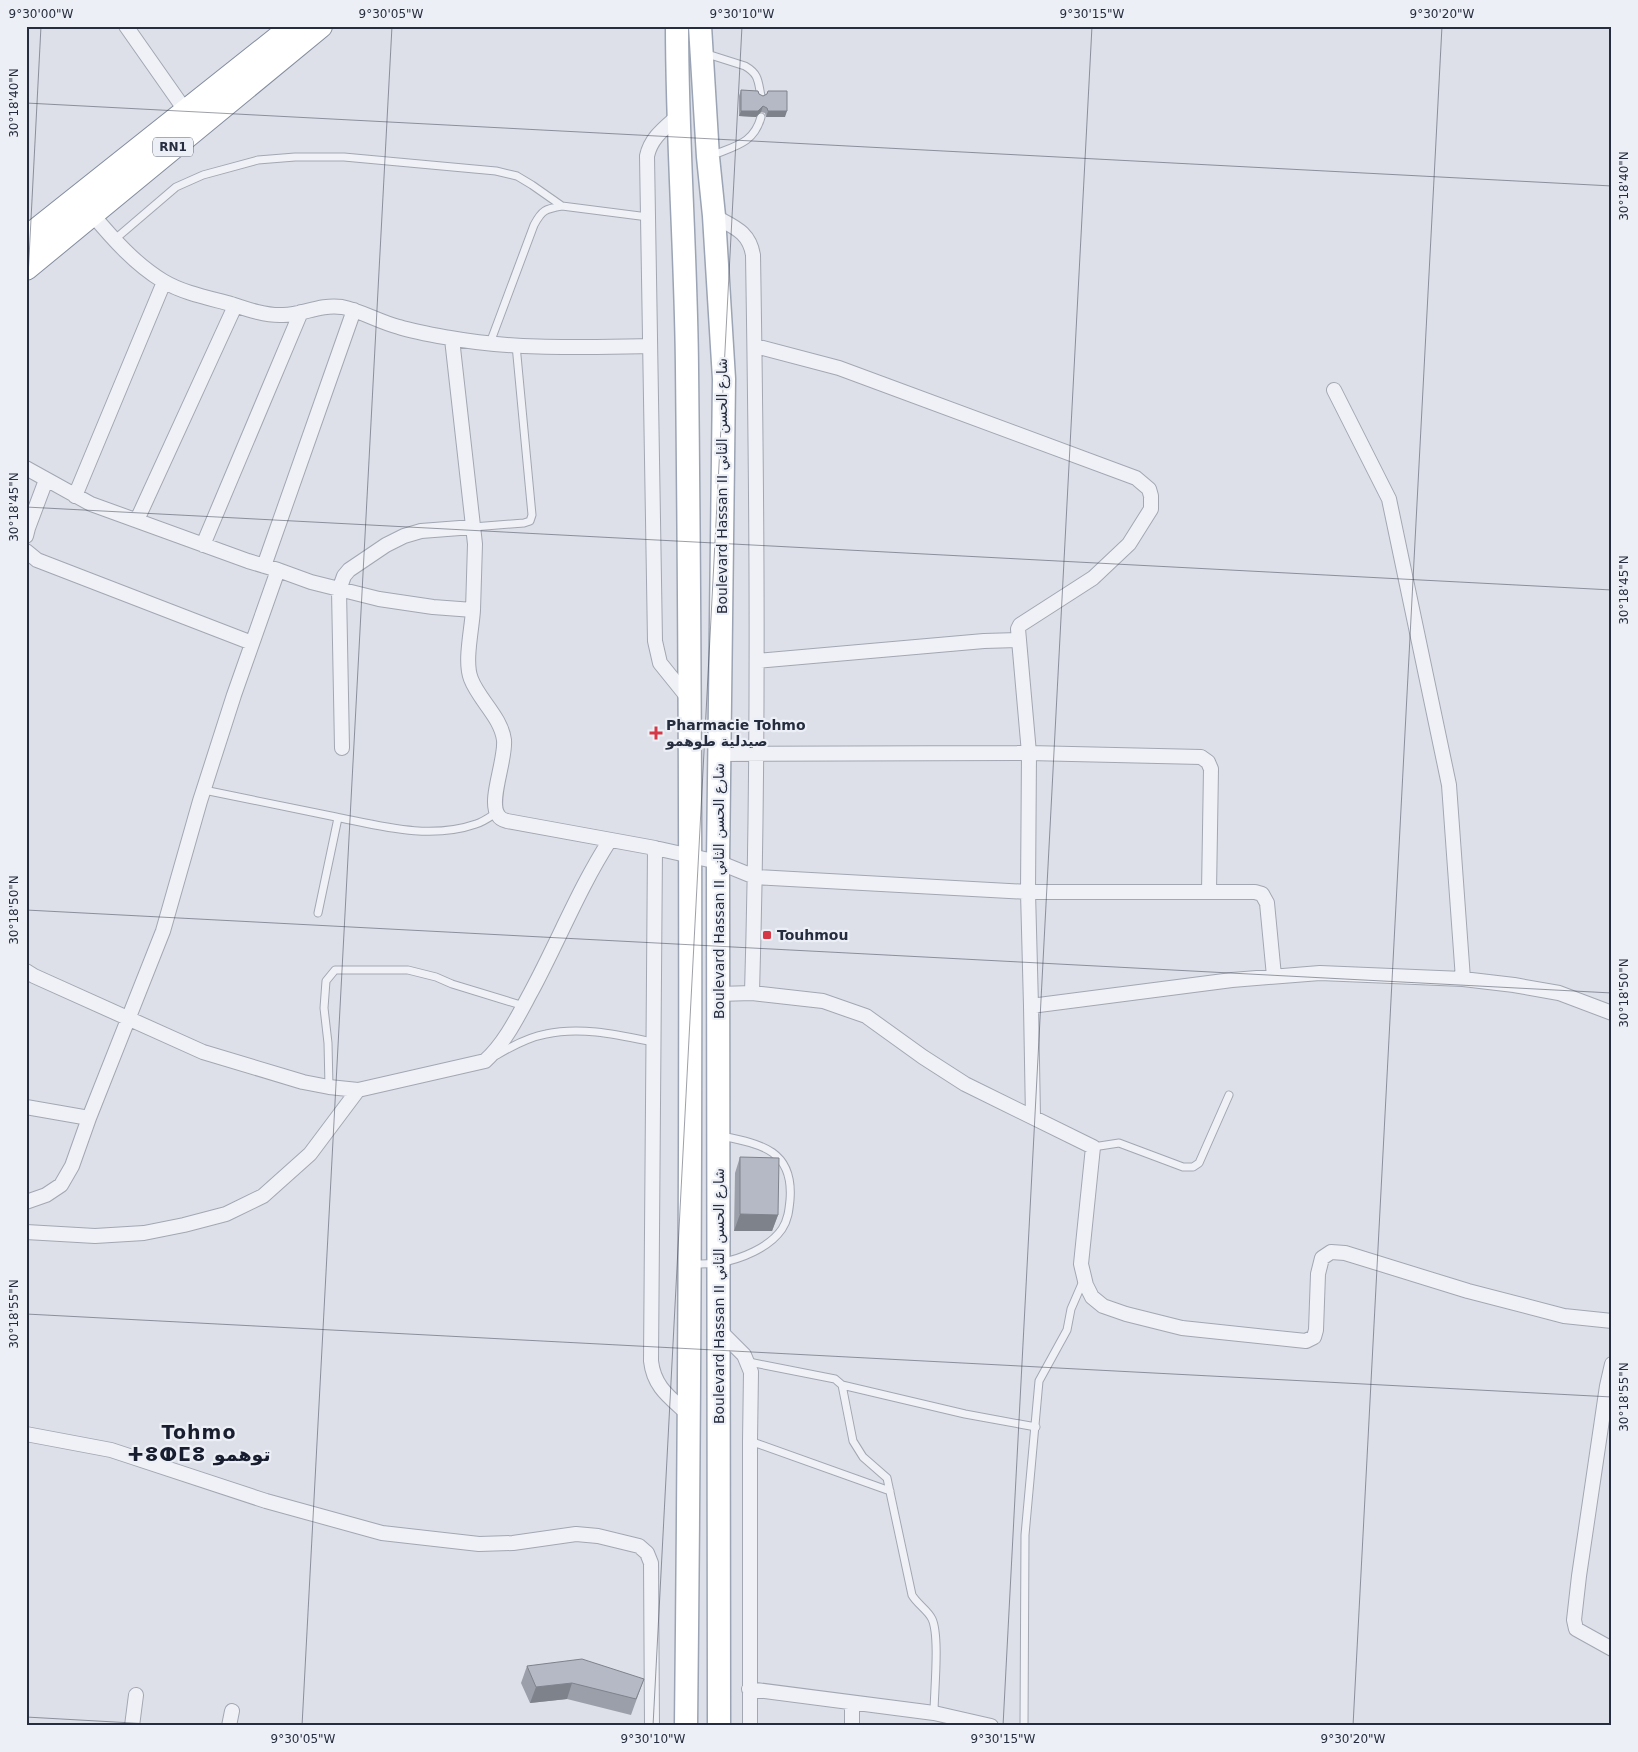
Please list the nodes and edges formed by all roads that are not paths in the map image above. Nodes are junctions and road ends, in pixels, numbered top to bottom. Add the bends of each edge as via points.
1 (126, 26) edge
2 (294, 26) edge
3 (320, 26) edge
4 (677, 26) edge
5 (700, 26) edge
6 (702, 52) junction
7 (761, 96) edge
8 (187, 113) junction
9 (679, 115) junction
10 (761, 117) dead end
11 (708, 157) junction
12 (562, 206) junction
13 (92, 214) junction
14 (714, 216) junction
15 (648, 217) junction
16 (26, 239) edge
17 (114, 240) junction
18 (26, 268) edge
19 (164, 282) junction
20 (235, 306) junction
21 (354, 310) junction
22 (301, 312) junction
23 (452, 339) junction
24 (490, 343) junction
25 (516, 345) junction
26 (650, 346) junction
27 (755, 346) junction
28 (1334, 390) dead end
29 (26, 468) edge
30 (46, 480) junction
31 (75, 496) junction
32 (137, 520) junction
33 (473, 527) junction
34 (26, 536) edge
35 (203, 545) junction
36 (26, 550) edge
37 (271, 568) junction
38 (339, 590) junction
39 (473, 610) junction
40 (1019, 640) junction
41 (252, 643) junction
42 (757, 661) junction
43 (688, 700) junction
44 (342, 748) dead end
45 (756, 753) junction
46 (1029, 753) junction
47 (719, 754) junction
48 (204, 790) junction
49 (496, 814) junction
50 (338, 818) junction
51 (610, 840) junction
52 (655, 848) junction
53 (691, 856) junction
54 (718, 862) junction
55 (755, 877) junction
56 (1209, 891) junction
57 (1028, 892) junction
58 (318, 913) dead end
59 (26, 971) edge
60 (1274, 976) junction
61 (1463, 979) junction
62 (752, 993) junction
63 (719, 994) junction
64 (524, 1006) junction
65 (1031, 1006) junction
66 (1612, 1013) edge
67 (129, 1018) junction
68 (654, 1042) junction
69 (484, 1061) junction
70 (329, 1087) junction
71 (358, 1090) junction
72 (1229, 1095) dead end
73 (26, 1107) edge
74 (1034, 1117) junction
75 (89, 1118) junction
76 (718, 1135) junction
77 (1093, 1147) junction
78 (26, 1202) edge
79 (26, 1232) edge
80 (718, 1263) junction
81 (688, 1264) junction
82 (1084, 1278) junction
83 (1612, 1321) edge
84 (719, 1330) junction
85 (749, 1362) junction
86 (1612, 1364) edge
87 (842, 1385) junction
88 (689, 1416) junction
89 (1036, 1427) junction
90 (26, 1434) edge
91 (750, 1441) junction
92 (890, 1491) junction
93 (1612, 1649) edge
94 (749, 1688) junction
95 (136, 1695) dead end
96 (852, 1704) junction
97 (232, 1710) dead end
98 (934, 1720) edge
99 (132, 1726) edge
100 (229, 1726) edge
101 (652, 1726) edge
102 (686, 1726) edge
103 (719, 1726) edge
104 (750, 1726) edge
105 (852, 1726) edge
106 (991, 1726) edge
107 (1024, 1726) edge

1 - 8 street
2 - 8 highway, RN1
3 - 13 highway, RN1
4 - 9 main road, Boulevard Hassan II شارع الحسن الثاني
5 - 6 main road, Boulevard Hassan II شارع الحسن الثاني
6 - 7 lane via 751,69 757,76
6 - 11 main road, Boulevard Hassan II شارع الحسن الثاني
8 - 16 highway, RN1
9 - 15 street via 649,146
9 - 43 main road, Boulevard Hassan II شارع الحسن الثاني via 687,367
10 - 11 lane via 751,137
11 - 14 main road, Boulevard Hassan II شارع الحسن الثاني
12 - 15 lane
12 - 17 lane via 517,176 496,171 344,157 295,157 258,160 202,175 176,187
12 - 24 lane via 540,213
13 - 17 street
13 - 18 highway, RN1
14 - 27 street via 739,230 752,248
14 - 47 main road, Boulevard Hassan II شارع الحسن الثاني via 724,379
15 - 26 street
17 - 19 street
19 - 20 street
19 - 31 street
20 - 22 street via 281,316
20 - 32 street
21 - 22 street via 328,307
21 - 23 street via 398,327
21 - 37 street
22 - 35 street
23 - 24 street
23 - 33 street
24 - 25 street
25 - 26 street
25 - 33 lane via 532,515 530,521 524,523
26 - 43 street via 655,640 660,663
27 - 40 street via 838,368 1136,478 1149,489 1151,509 1129,544 1093,578 1020,625
27 - 42 street
28 - 61 street via 1389,499 1449,785
29 - 30 street
30 - 31 street
30 - 34 street
31 - 32 street
32 - 35 street
33 - 38 street via 404,536 350,570
33 - 39 street
35 - 37 street
36 - 41 street via 37,560
37 - 38 street
37 - 41 street
38 - 39 street via 380,599
38 - 44 street
39 - 49 street via 470,677 504,739 494,804
40 - 42 street
40 - 46 street
41 - 48 street
42 - 45 street
43 - 53 main road, Boulevard Hassan II شارع الحسن الثاني
45 - 46 street
45 - 47 street
45 - 55 street
46 - 56 street via 1200,757 1208,762 1211,769
46 - 57 street
47 - 54 main road, Boulevard Hassan II شارع الحسن الثاني
48 - 50 lane
48 - 67 street via 163,931
49 - 50 lane via 477,824 431,831 408,831
49 - 51 street via 507,821
50 - 58 lane
51 - 52 street
51 - 64 street via 595,863
52 - 53 street
52 - 68 street
53 - 54 street
53 - 81 main road, Boulevard Hassan II شارع الحسن الثاني
54 - 55 street
54 - 63 main road, Boulevard Hassan II شارع الحسن الثاني
55 - 57 street
55 - 62 street
56 - 57 street
56 - 60 street via 1262,894 1267,903
57 - 65 street
59 - 67 street
60 - 61 street via 1320,973
60 - 65 street
61 - 66 street via 1559,993
62 - 63 street
62 - 74 street via 823,1001 866,1016 965,1084
63 - 76 main road, Boulevard Hassan II شارع الحسن الثاني
64 - 69 street via 500,1044
64 - 70 lane via 408,970 335,970 326,981 324,1008
65 - 74 street
67 - 70 street via 203,1052
67 - 75 street
68 - 69 lane via 580,1031 547,1034 518,1043
68 - 88 street via 651,1361 656,1382
69 - 71 street
70 - 71 street
71 - 79 street via 310,1154 264,1196 226,1214 144,1233 95,1236
72 - 77 lane via 1199,1163 1194,1167 1183,1167 1119,1143
73 - 75 street
74 - 77 street
75 - 78 street via 72,1166 61,1185
76 - 80 main road, Boulevard Hassan II شارع الحسن الثاني
76 - 80 lane via 752,1142 778,1156 789,1175 790,1192 788,1216 774,1239 748,1254
77 - 82 street via 1081,1264
80 - 81 lane
80 - 84 main road, Boulevard Hassan II شارع الحسن الثاني
81 - 88 main road, Boulevard Hassan II شارع الحسن الثاني
82 - 83 street via 1092,1297 1104,1306 1126,1314 1182,1328 1306,1341 1314,1337 1316,1330 1318,1274 1322,1258 1332,1252 1555,1314
82 - 89 lane via 1071,1309 1067,1330 1039,1382
84 - 85 street
84 - 103 main road, Boulevard Hassan II شارع الحسن الثاني
85 - 87 lane via 835,1379
85 - 91 street
86 - 93 street via 1574,1620 1576,1629
87 - 89 lane
87 - 92 lane via 853,1442 863,1456 888,1478
88 - 102 main road, Boulevard Hassan II شارع الحسن الثاني
89 - 107 lane via 1025,1535
90 - 101 street via 111,1450 266,1501 382,1533 479,1544 576,1534 639,1546 651,1563
91 - 92 lane
91 - 94 street
92 - 98 lane via 912,1595 932,1620 936,1641
94 - 96 street
94 - 104 street
95 - 99 street
96 - 98 street
96 - 105 street
97 - 100 street
98 - 106 street

